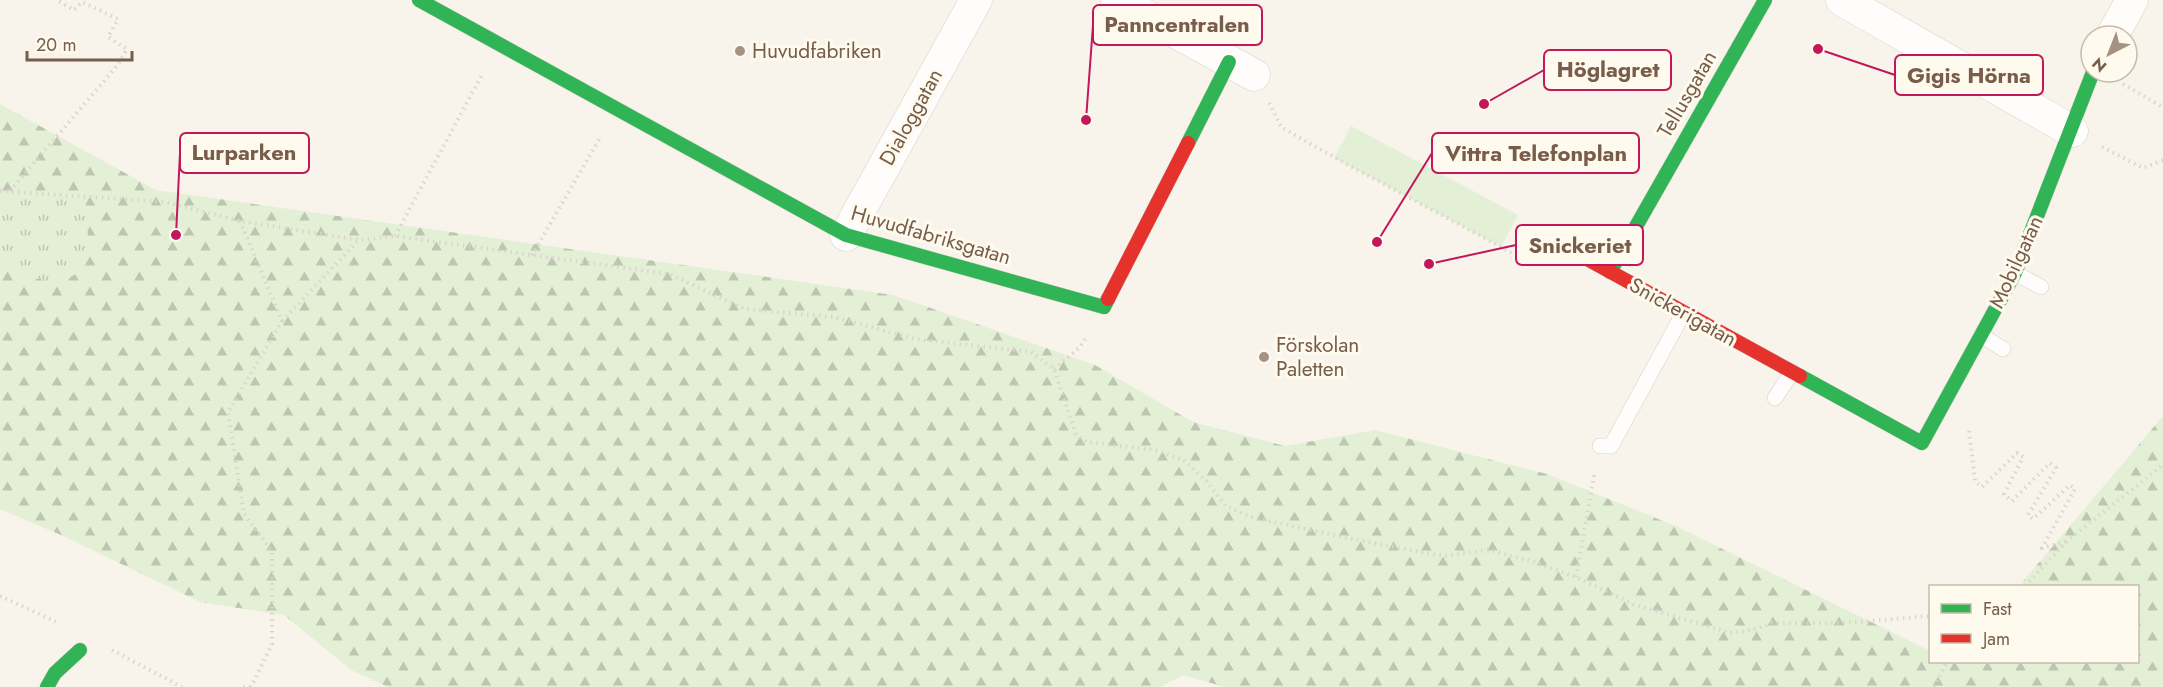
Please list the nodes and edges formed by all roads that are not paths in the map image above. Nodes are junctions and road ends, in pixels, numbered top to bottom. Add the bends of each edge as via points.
1 (419, 0) edge
2 (976, 0) edge
3 (1117, 0) edge
4 (1765, 0) edge
5 (1842, 0) edge
6 (2132, 0) edge
7 (2119, 24) edge
8 (1241, 68) joint
9 (2089, 84) edge
10 (2072, 131) junction
11 (846, 235) junction
12 (1569, 249) road end
13 (1610, 272) junction
14 (2015, 273) junction
15 (2041, 287) dead end
16 (1684, 312) junction
17 (1981, 335) junction
18 (2003, 349) dead end
19 (1792, 372) junction
20 (1775, 398) dead end
21 (1922, 443) joint
22 (1600, 446) dead end
23 (80, 650) road end
24 (47, 687) edge

1 - 11 street, Huvudfabriksgatan
2 - 11 street, Dialoggatan
3 - 8 street
4 - 13 street, Tellusgatan
5 - 10 street
6 - 7 street
8 - 11 street, Huvudfabriksgatan via 1104,307
9 - 10 street, Mobilgatan
10 - 14 street, Mobilgatan
12 - 13 street, Snickerigatan
13 - 16 street, Snickerigatan
14 - 15 lane
14 - 17 street, Mobilgatan
16 - 19 street, Snickerigatan
16 - 22 lane via 1611,446
17 - 18 lane
17 - 21 street, Mobilgatan
19 - 20 lane
19 - 21 street, Snickerigatan
23 - 24 street via 55,673

